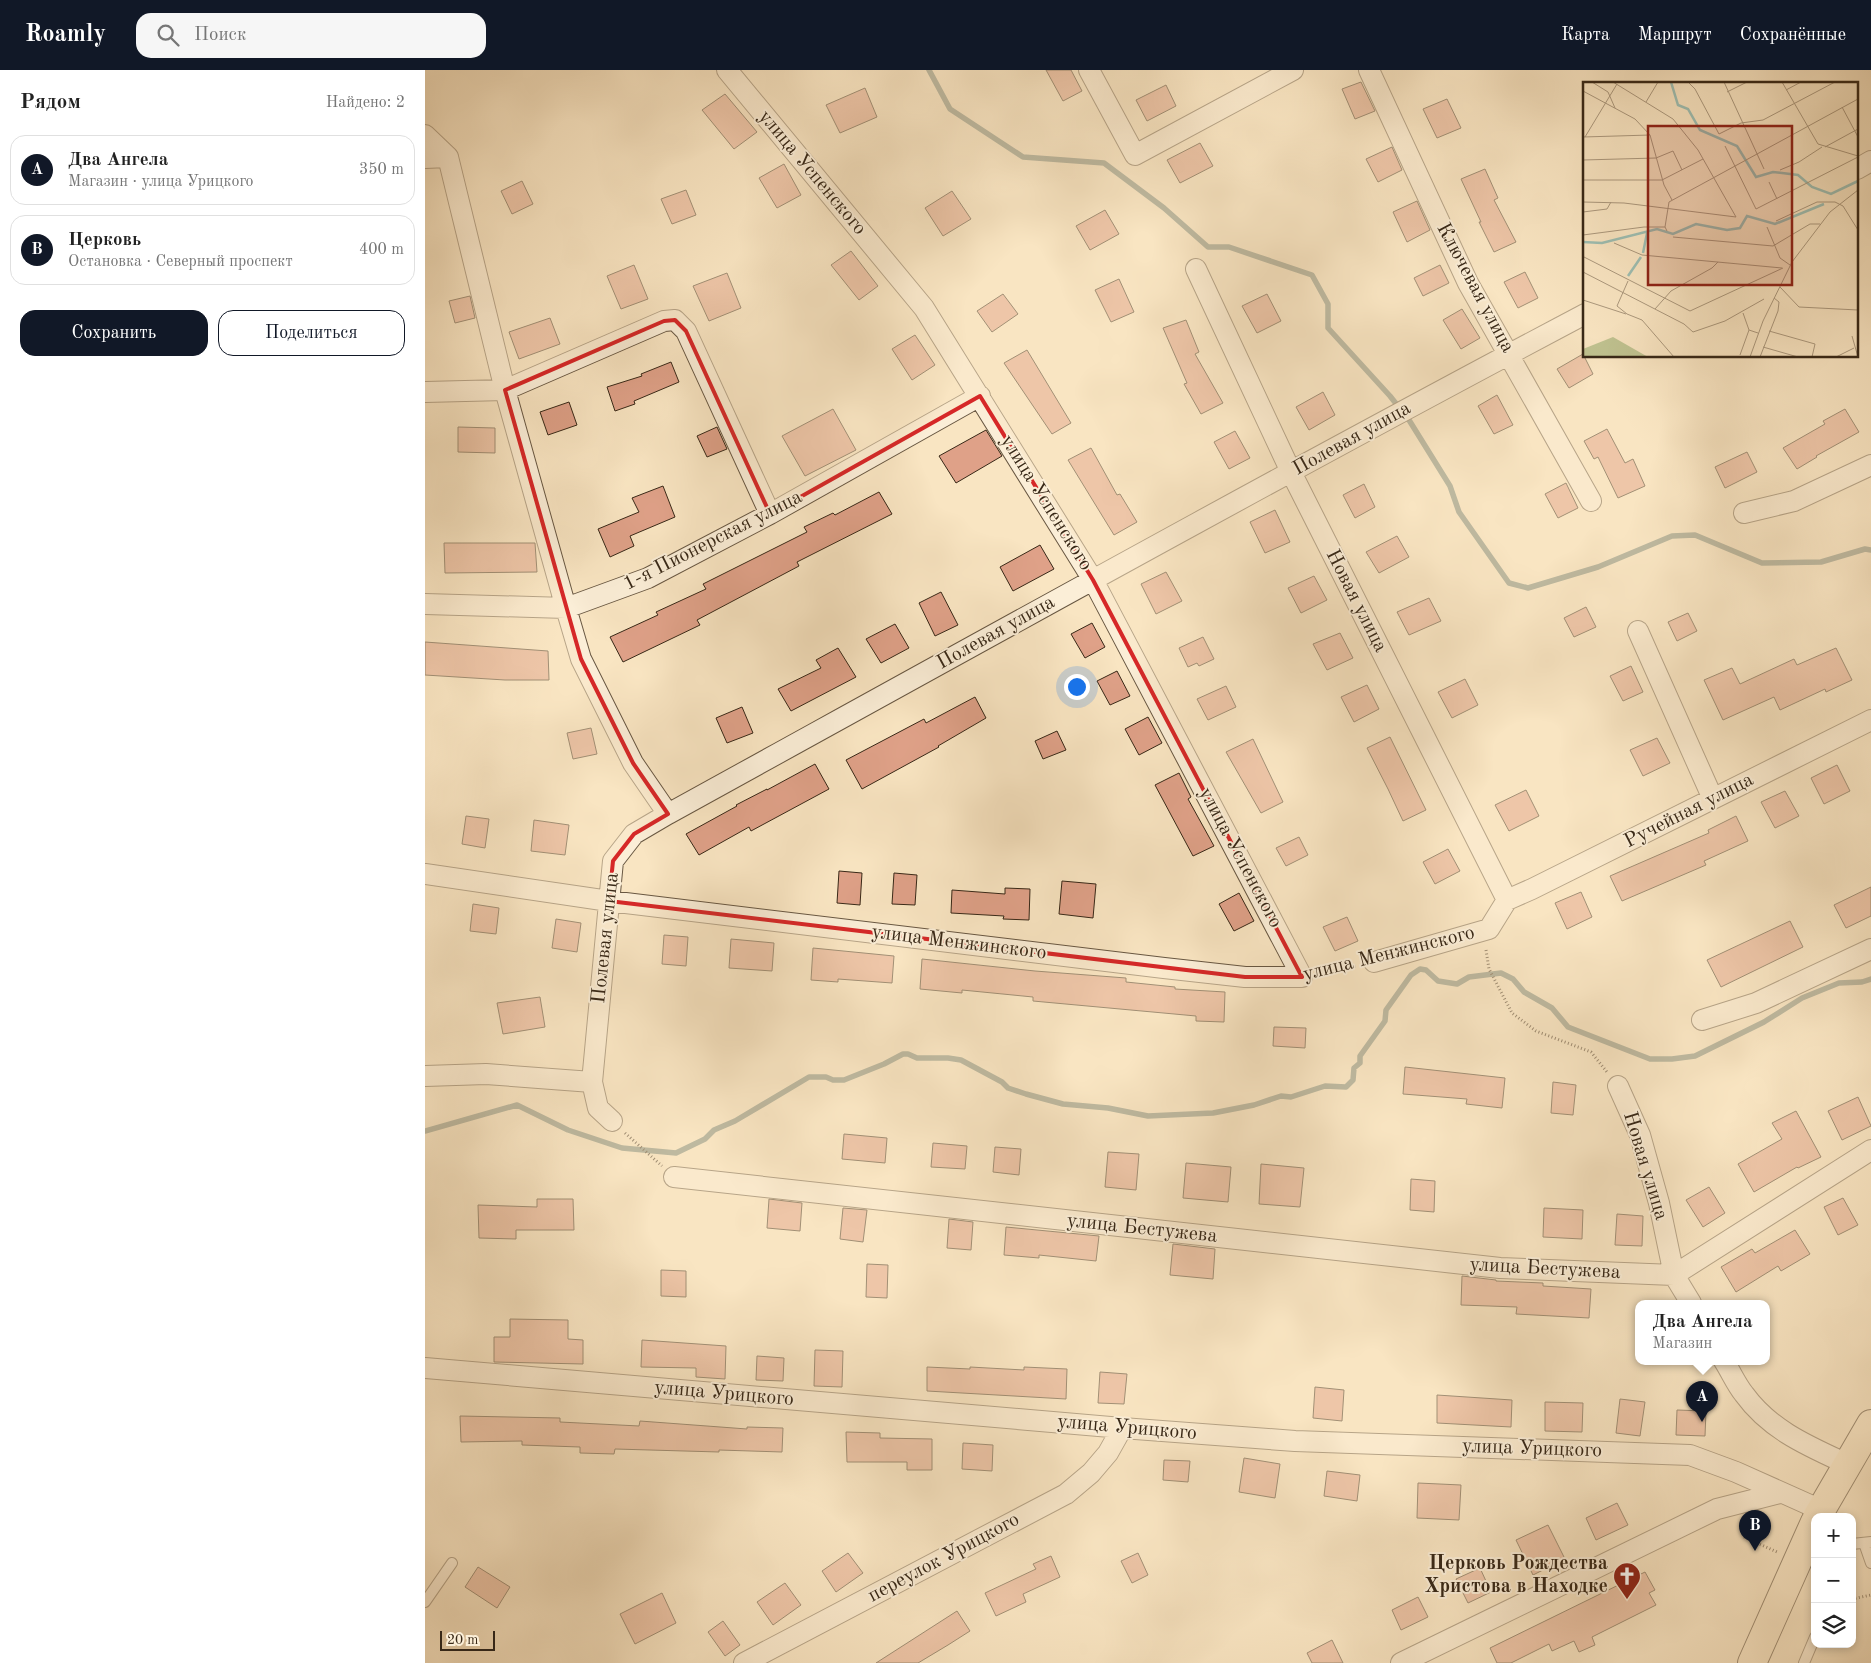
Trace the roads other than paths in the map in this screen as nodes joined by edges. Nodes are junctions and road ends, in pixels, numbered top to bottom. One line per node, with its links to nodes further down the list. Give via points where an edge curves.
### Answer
1 (727, 70): 15 (street, улица Успенского, via 924,308)
2 (1089, 70): 3 (street, via 1135,155)
3 (1293, 70)
4 (1369, 70): 12 (street, Ключевая улица, via 1468,283)
5 (425, 135): 7 (street)
6 (425, 158): 7 (street)
7 (448, 158): 13 (street)
8 (1871, 161): 9 (street)
9 (1859, 167)
10 (1196, 269): 17 (street, Новая улица)
11 (1583, 315): 12 (street, Полевая улица)
12 (1509, 354): 17 (street, Полевая улица); 18 (street, Ключевая улица)
13 (505, 390): 14 (street); 20 (street, via 665,321 675,320 686,331); 23 (street)
14 (425, 392)
15 (980, 396): 20 (street, 1-я Пионерская улица); 21 (street, улица Успенского)
16 (1871, 465): 19 (street, via 1793,501)
17 (1291, 472): 21 (street, Полевая улица); 29 (street, Новая улица)
18 (1591, 501)
19 (1744, 513)
20 (770, 514): 23 (street, 1-я Пионерская улица, via 649,578)
21 (1093, 580): 27 (street, Полевая улица); 33 (street, улица Успенского)
22 (425, 604): 23 (street, 1-я Пионерская улица)
23 (566, 608): 27 (street, via 581,658 633,763)
24 (1638, 631): 26 (street)
25 (1871, 720): 26 (street, Ручейная улица)
26 (1713, 799): 29 (street, Ручейная улица)
27 (668, 814): 30 (street, Полевая улица, via 634,834 613,861)
28 (425, 874): 30 (street, улица Менжинского)
29 (1507, 900): 32 (street, улица Менжинского, via 1489,929)
30 (609, 901): 33 (street, улица Менжинского, via 1245,977); 36 (street, Полевая улица)
31 (1871, 949): 34 (street, via 1756,1003)
32 (1373, 962)
33 (1302, 977)
34 (1702, 1020)
35 (425, 1076): 36 (street, via 486,1074)
36 (591, 1082): 38 (street, via 599,1108)
37 (1618, 1086): 41 (street, Новая улица, via 1640,1135)
38 (612, 1121)
39 (1871, 1150): 41 (street)
40 (674, 1177): 41 (street, улица Бестужева, via 1501,1268)
41 (1674, 1275): 42 (street, Новая улица)
42 (1689, 1300)
43 (1726, 1365): 47 (street, via 1744,1394 1766,1418 1791,1437)
44 (425, 1368): 45 (street, улица Урицкого)
45 (1122, 1428): 48 (street, улица Урицкого, via 1295,1441 1690,1455); 57 (street, переулок Урицкого, via 1091,1474 1067,1494)
46 (1870, 1429): 47 (main road)
47 (1847, 1464): 50 (main road)
48 (1781, 1493): 49 (street, улица Урицкого); 58 (street, via 1717,1509)
49 (1815, 1513)
50 (1822, 1513)
51 (1811, 1535): 59 (main road)
52 (1867, 1542): 54 (lane)
53 (452, 1563): 55 (lane)
54 (1871, 1563)
55 (425, 1602)
56 (1811, 1646): 60 (lane)
57 (744, 1663)
58 (1401, 1663)
59 (1752, 1663)
60 (1804, 1663)

